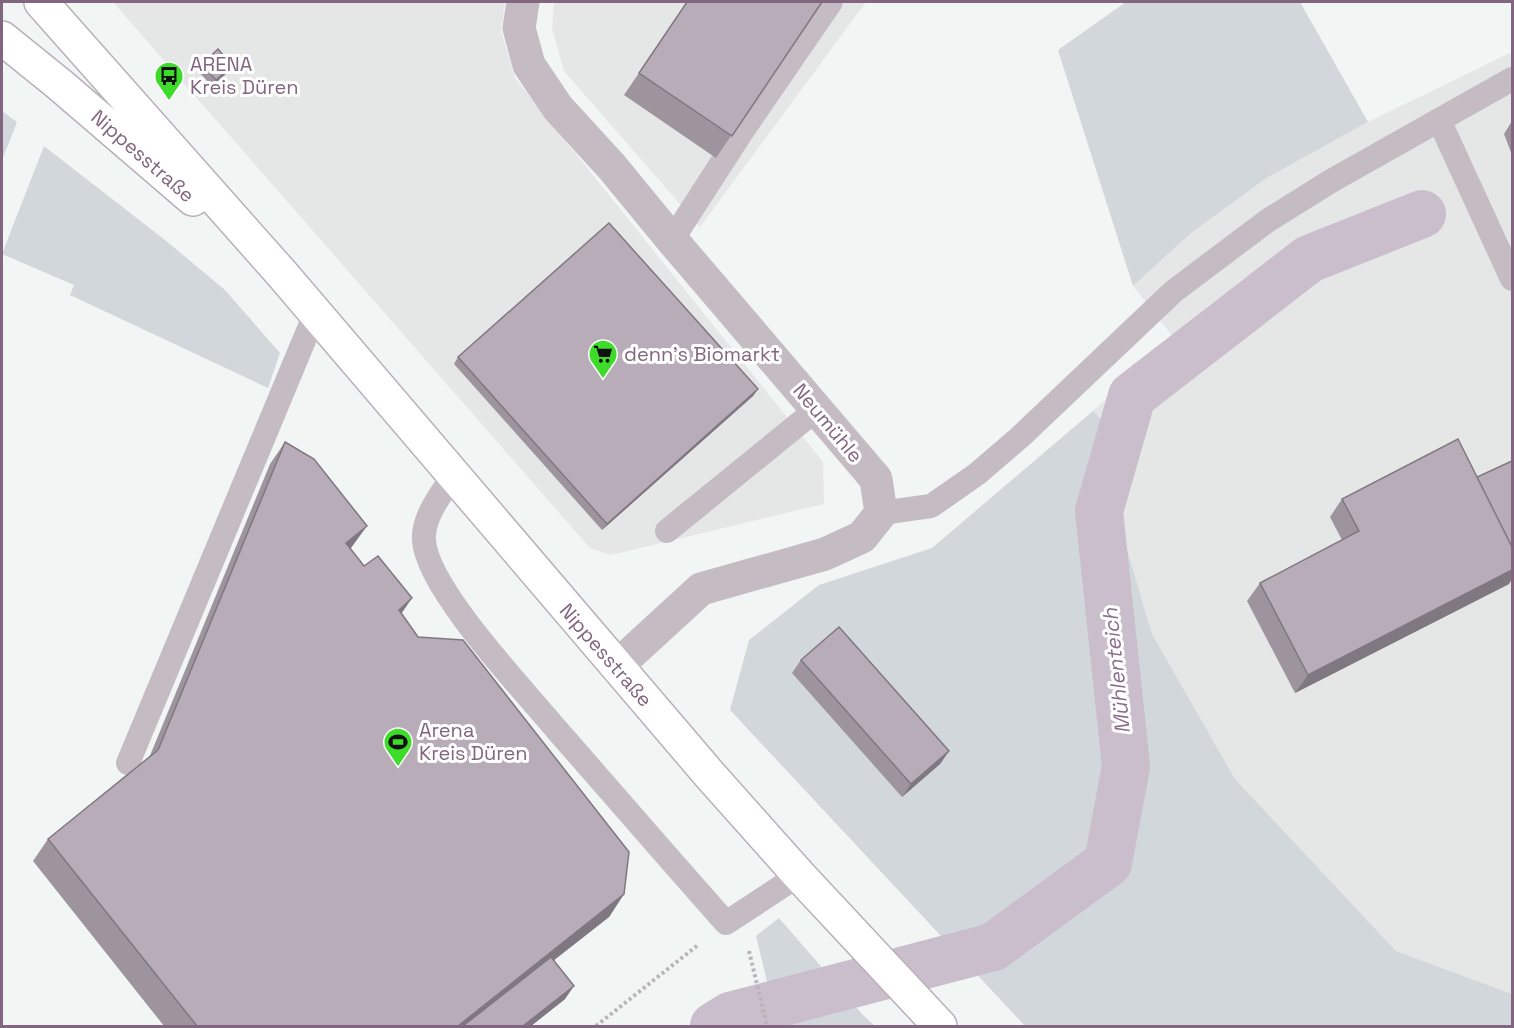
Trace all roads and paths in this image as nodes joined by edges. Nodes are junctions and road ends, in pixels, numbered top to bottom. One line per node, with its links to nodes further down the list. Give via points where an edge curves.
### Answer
1 (41, 2): 8 (street, Nippesstraße)
2 (523, 2): 7 (street, Neumühle, via 519,28 529,65 558,108)
3 (831, 2): 7 (lane)
4 (2, 38): 8 (street, Nippesstraße)
5 (1512, 79): 6 (lane)
6 (1439, 120): 9 (lane); 13 (lane, via 1267,221 1174,291 977,474 931,506)
7 (672, 240): 11 (street, Neumühle)
8 (283, 275): 10 (street, Nippesstraße)
9 (1512, 279)
10 (315, 314): 12 (street, Nippesstraße); 16 (lane)
11 (817, 409): 13 (street, Neumühle, via 876,479); 14 (lane)
12 (453, 476): 15 (street, Nippesstraße); 18 (lane, via 430,510 423,540 430,566 476,633)
13 (881, 513): 15 (street, via 862,537 825,554 701,589)
14 (667, 531)
15 (616, 667): 17 (street, Nippesstraße)
16 (129, 763)
17 (799, 875): 18 (lane); 22 (street, Nippesstraße)
18 (726, 922): 20 (path)
19 (749, 948): 21 (path)
20 (596, 1026)
21 (767, 1026)
22 (940, 1026)

